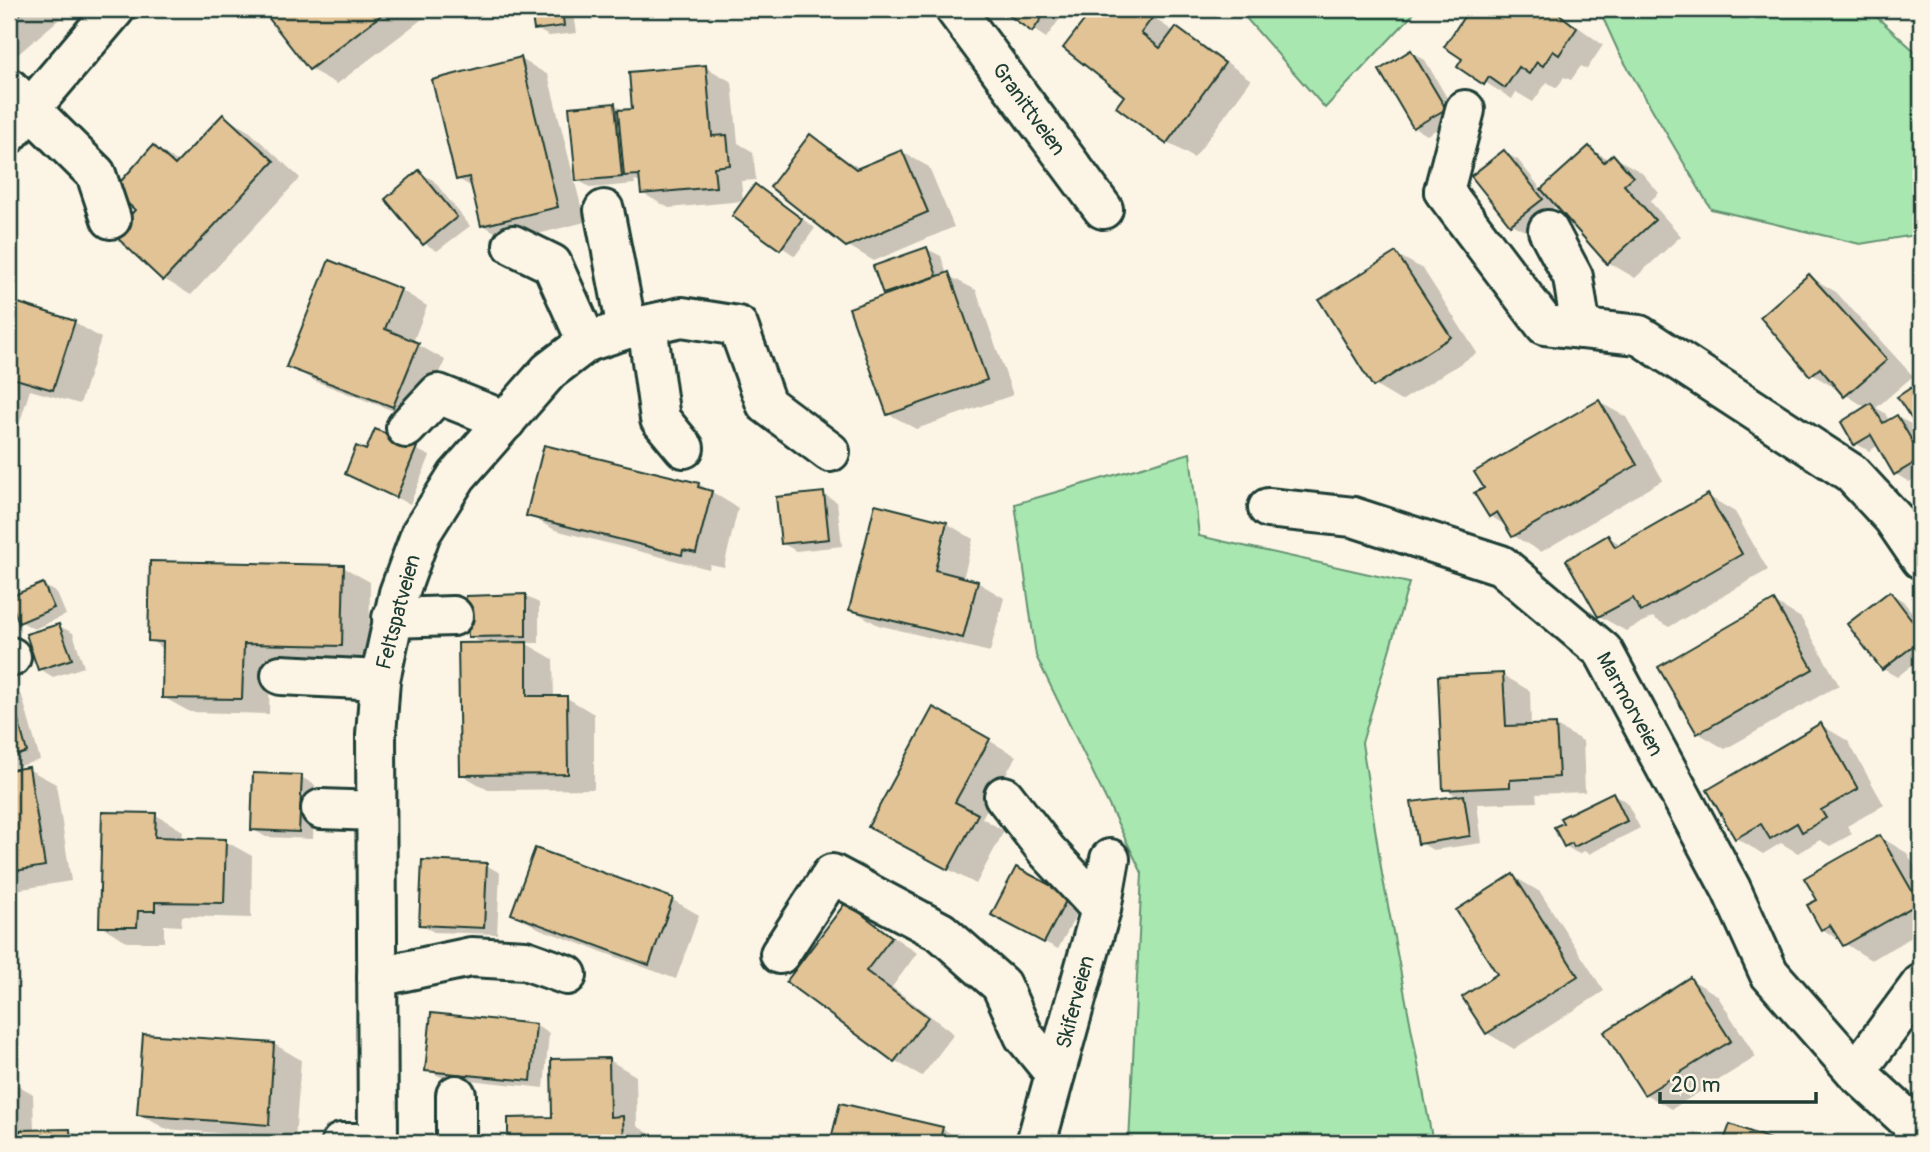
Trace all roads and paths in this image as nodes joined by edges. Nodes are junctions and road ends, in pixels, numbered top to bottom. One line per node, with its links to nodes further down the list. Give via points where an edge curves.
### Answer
1 (115, 9): 4 (street)
2 (955, 9): 5 (street, Granittveien)
3 (1465, 110): 11 (street, via 1429,193 1545,325)
4 (16, 111): 7 (street, via 96,174)
5 (1103, 209)
6 (604, 210): 10 (street)
7 (111, 219)
8 (1548, 230): 11 (street, via 1573,277)
9 (513, 245): 12 (street, via 552,264)
10 (637, 327): 12 (street, Feltspatveien); 15 (street, via 660,419); 16 (street, Feltspatveien, via 682,317 738,326 766,404)
11 (1581, 329): 18 (street, via 1639,335 1851,473 1894,519)
12 (587, 342): 13 (street, Feltspatveien, via 549,372)
13 (506, 421): 14 (street, via 438,394); 20 (street, Feltspatveien, via 457,476 421,533)
14 (406, 428)
15 (684, 449)
16 (830, 452)
17 (1268, 508): 32 (street, Marmorveien, via 1353,517 1501,565 1604,650 1731,890 1769,973)
18 (1921, 559)
19 (453, 616): 20 (street)
20 (392, 618): 22 (street, Feltspatveien)
21 (281, 675): 22 (street)
22 (380, 680): 25 (street, Feltspatveien)
23 (1004, 796): 27 (street)
24 (321, 809): 25 (street)
25 (376, 811): 30 (street, Feltspatveien)
26 (1110, 859): 27 (street, Skiferveien)
27 (1101, 909): 33 (street, Skiferveien)
28 (780, 954): 33 (street, via 832,874 941,932 1001,985 1024,1036)
29 (567, 975): 30 (street, via 524,960 471,957)
30 (377, 976): 37 (street, Feltspatveien)
31 (1921, 984): 32 (street)
32 (1856, 1072): 35 (street, Marmorveien)
33 (1055, 1074): 39 (street, Skiferveien)
34 (456, 1095): 38 (street)
35 (1921, 1132)
36 (341, 1143): 37 (street)
37 (378, 1143)
38 (456, 1143)
39 (1036, 1143)

